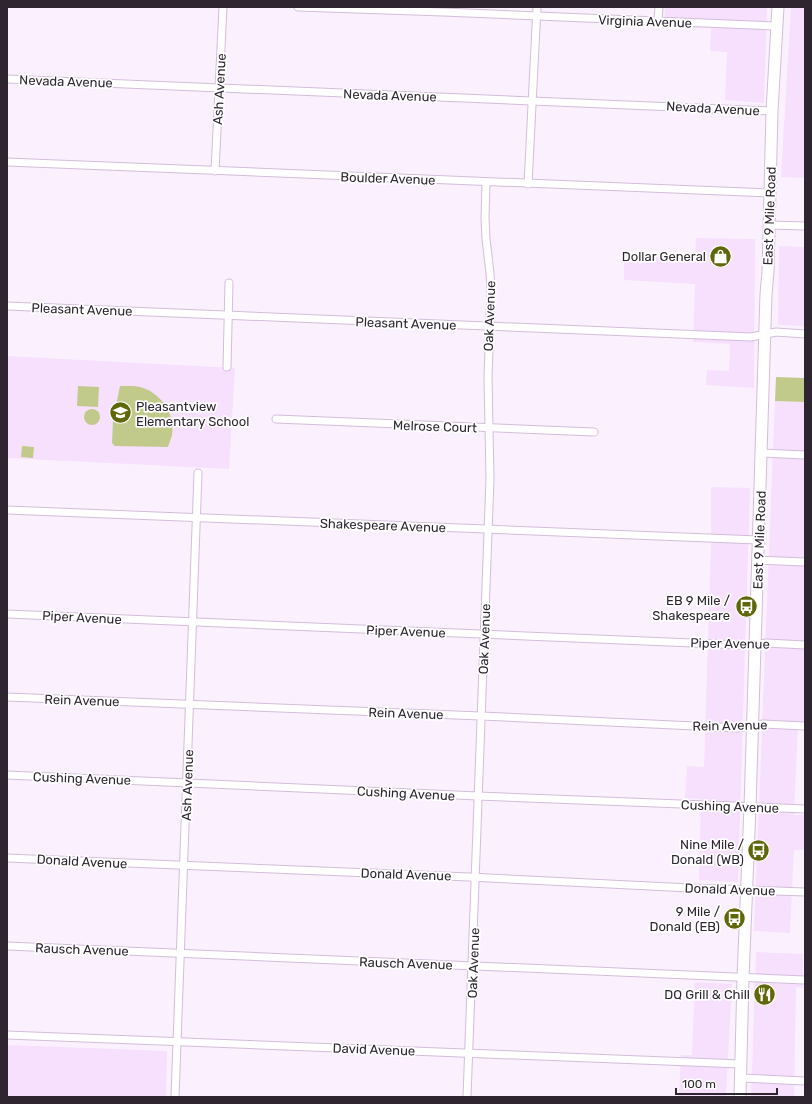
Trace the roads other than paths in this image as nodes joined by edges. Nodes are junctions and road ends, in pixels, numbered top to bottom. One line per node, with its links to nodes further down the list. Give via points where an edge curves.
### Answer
1 (223, 7): 12 (street, Ash Avenue)
2 (298, 7): 6 (street, Virginia Avenue)
3 (537, 7): 8 (street)
4 (659, 7): 9 (street)
5 (778, 7): 10 (main road, East 9 Mile Road)
6 (335, 8): 7 (street, Virginia Avenue)
7 (443, 9): 8 (street, Virginia Avenue)
8 (536, 16): 9 (street, Virginia Avenue); 13 (street)
9 (658, 21): 10 (street, Virginia Avenue)
10 (776, 26): 14 (main road, East 9 Mile Road)
11 (7, 79): 12 (street, Nevada Avenue)
12 (220, 88): 13 (street, Nevada Avenue); 16 (street, Ash Avenue)
13 (532, 100): 14 (street, Nevada Avenue); 18 (street)
14 (772, 111): 19 (main road, East 9 Mile Road)
15 (7, 162): 16 (street, Boulder Avenue)
16 (215, 171): 17 (street, Boulder Avenue)
17 (486, 182): 18 (street, Boulder Avenue); 25 (street, Oak Avenue, via 486,239 491,279)
18 (528, 184): 19 (street, Boulder Avenue)
19 (770, 193): 20 (main road, East 9 Mile Road)
20 (769, 225): 21 (street); 26 (main road, East 9 Mile Road)
21 (805, 226)
22 (229, 284): 24 (street)
23 (7, 306): 24 (street, Pleasant Avenue)
24 (228, 315): 25 (street, Pleasant Avenue); 28 (street)
25 (489, 327): 26 (street, Pleasant Avenue, via 751,337); 30 (street, Oak Avenue)
26 (765, 334): 27 (street, Pleasant Avenue); 32 (main road, East 9 Mile Road)
27 (805, 334)
28 (227, 367)
29 (276, 419): 30 (street, Melrose Court)
30 (489, 428): 31 (street, Melrose Court); 37 (street, Oak Avenue)
31 (594, 432)
32 (761, 453): 33 (street); 38 (main road, East 9 Mile Road)
33 (805, 455)
34 (198, 473): 36 (street, Ash Avenue)
35 (7, 510): 36 (street, Shakespeare Avenue)
36 (198, 518): 37 (street, Shakespeare Avenue); 42 (street, Ash Avenue)
37 (488, 529): 38 (street, Shakespeare Avenue); 43 (street, Oak Avenue)
38 (758, 540): 39 (main road, East 9 Mile Road)
39 (758, 560): 40 (street); 45 (main road, East 9 Mile Road)
40 (805, 562)
41 (7, 614): 42 (street, Piper Avenue)
42 (193, 622): 43 (street, Piper Avenue); 47 (street, Ash Avenue)
43 (484, 634): 45 (street, Piper Avenue); 48 (street, Oak Avenue)
44 (805, 645): 45 (street, Piper Avenue, via 766,643)
45 (755, 646): 49 (main road, East 9 Mile Road)
46 (7, 697): 47 (street, Rein Avenue)
47 (190, 704): 48 (street, Rein Avenue); 52 (street, Ash Avenue)
48 (481, 716): 49 (street, Rein Avenue, via 737,728); 53 (street, Oak Avenue)
49 (752, 726): 50 (street, Rein Avenue); 54 (main road, East 9 Mile Road)
50 (805, 726)
51 (7, 775): 52 (street, Cushing Avenue)
52 (187, 783): 53 (street, Cushing Avenue); 57 (street, Ash Avenue)
53 (478, 796): 54 (street, Cushing Avenue); 58 (street, Oak Avenue)
54 (750, 807): 55 (street, Cushing Avenue); 59 (main road, East 9 Mile Road)
55 (805, 809)
56 (7, 858): 57 (street, Donald Avenue)
57 (184, 865): 58 (street, Donald Avenue); 62 (street, Ash Avenue)
58 (475, 877): 59 (street, Donald Avenue); 63 (street, Oak Avenue)
59 (746, 890): 60 (street, Donald Avenue); 64 (main road, East 9 Mile Road)
60 (805, 892)
61 (7, 946): 62 (street, Rausch Avenue)
62 (181, 953): 63 (street, Rausch Avenue); 67 (street, Ash Avenue)
63 (473, 966): 64 (street, Rausch Avenue); 68 (street, Oak Avenue)
64 (743, 978): 65 (street, Rausch Avenue); 69 (main road, East 9 Mile Road)
65 (805, 980)
66 (7, 1035): 67 (street, David Avenue)
67 (177, 1042): 68 (street, David Avenue); 72 (street, Ash Avenue)
68 (470, 1053): 69 (street, David Avenue); 73 (street, Oak Avenue)
69 (741, 1064): 70 (main road, East 9 Mile Road)
70 (740, 1078): 71 (street); 74 (main road, East 9 Mile Road)
71 (805, 1081)
72 (175, 1097)
73 (467, 1097)
74 (740, 1097)

